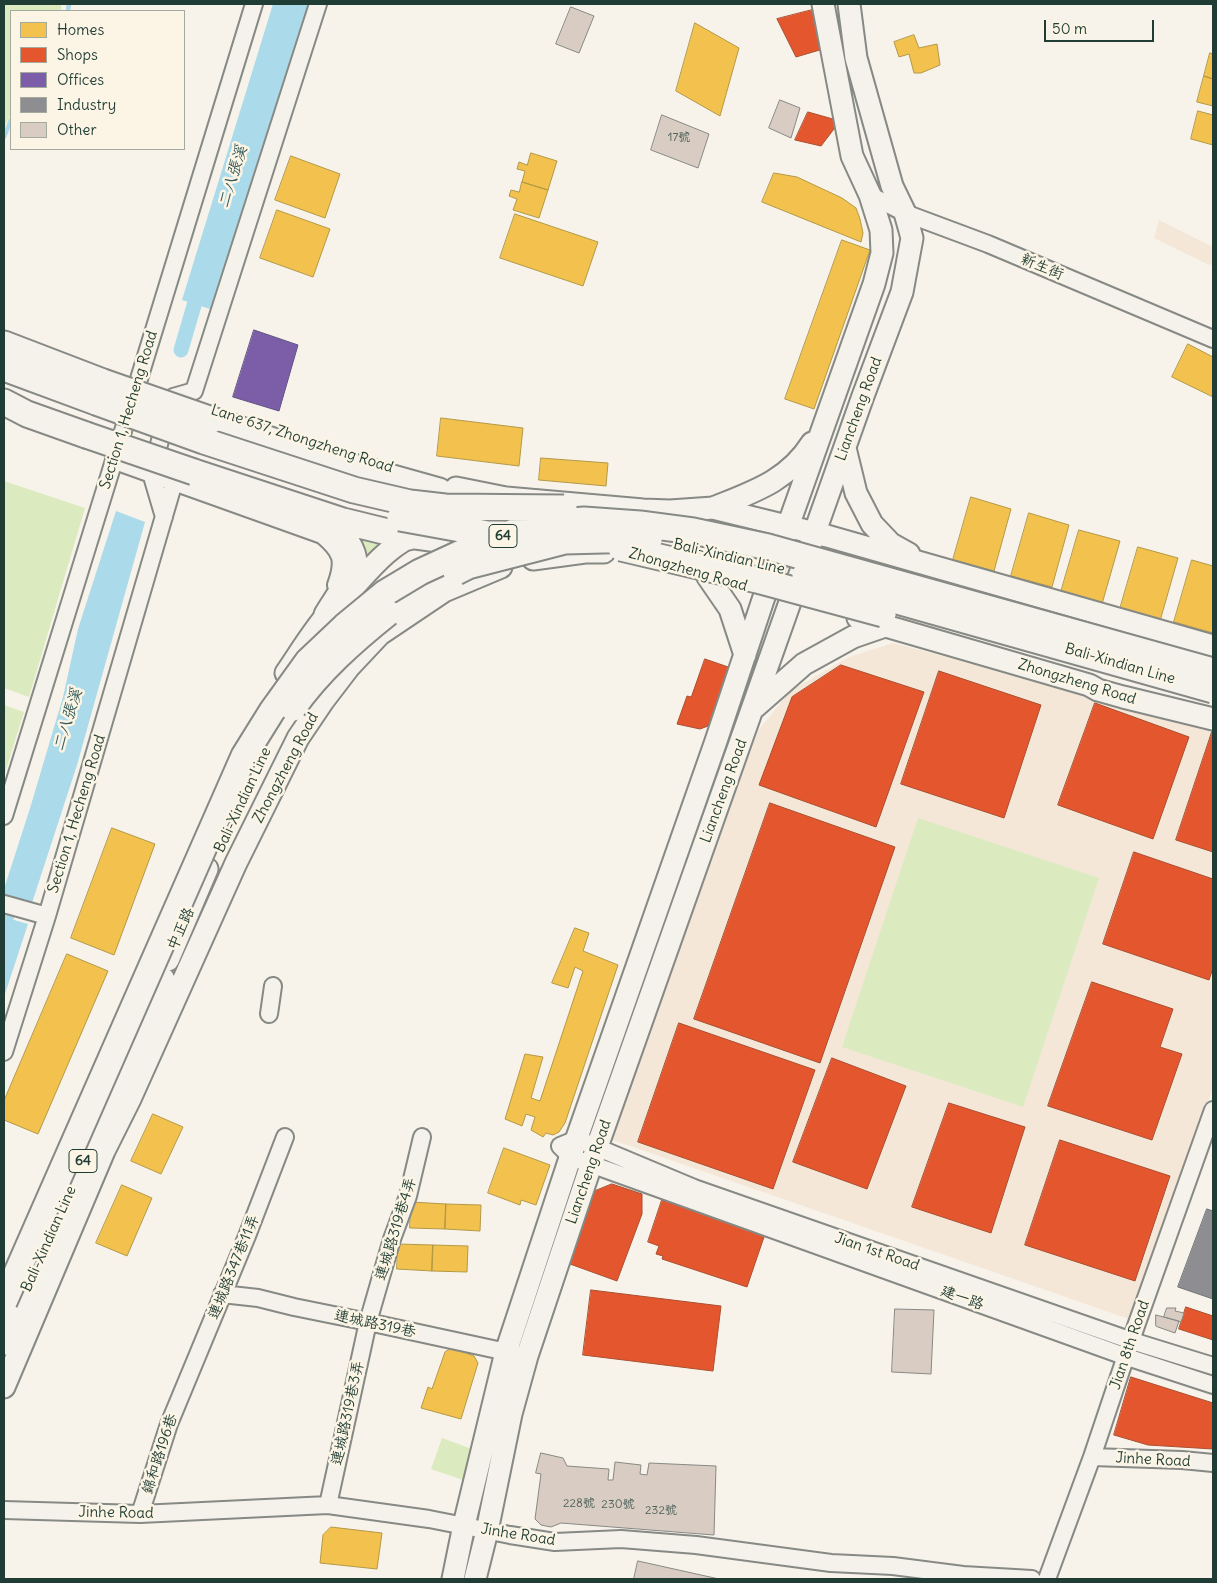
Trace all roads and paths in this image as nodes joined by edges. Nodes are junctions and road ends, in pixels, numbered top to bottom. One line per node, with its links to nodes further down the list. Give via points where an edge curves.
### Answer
1 (254, 4): 11 (street, Section 1, Hecheng Road)
2 (318, 4): 13 (street, via 194,391)
3 (823, 4): 5 (main road, Liancheng Road, via 852,156)
4 (848, 4): 6 (main road, Liancheng Road, via 856,58 892,186)
5 (870, 195): 6 (street, 新生街); 15 (main road, Liancheng Road, via 881,230 882,253 857,336)
6 (905, 213): 8 (street, 新生街, via 988,244); 16 (main road, Liancheng Road, via 912,238 902,292)
7 (4, 334): 11 (street, Lane 637, Zhongzheng Road)
8 (1213, 339)
9 (4, 344): 19 (highway, bridge, via 322,458)
10 (4, 368): 24 (highway, bridge, via 204,441 354,490 444,507)
11 (136, 384): 13 (street, Lane 637, Zhongzheng Road); 17 (street, Section 1, Hecheng Road)
12 (4, 385): 28 (highway, bridge, via 274,483 345,505 488,534)
13 (173, 397): 18 (street); 21 (street, Lane 637, Zhongzheng Road)
14 (4, 402): 23 (highway, bridge, via 27,414)
15 (825, 421): 25 (main road, via 803,457 784,474 763,487); 30 (main road, Liancheng Road)
16 (845, 448): 29 (main road, Liancheng Road); 38 (main road, via 856,494 872,524 891,544)
17 (114, 461): 18 (street); 56 (street, Section 1, Hecheng Road)
18 (151, 473): 20 (street); 27 (street)
19 (399, 480): 21 (highway); 26 (highway, via 446,495)
20 (174, 482): 27 (street, Section 1, Hecheng Road); 43 (street, via 322,535 340,557 341,570)
21 (456, 488): 22 (main road)
22 (506, 498): 25 (main road, via 643,510); 26 (main road)
23 (301, 508): 31 (highway); 43 (highway, via 332,526 349,547 354,560 353,569)
24 (568, 508): 34 (highway, bridge, via 632,526 729,543); 48 (highway, via 681,520)
25 (714, 508): 30 (main road)
26 (459, 516): 31 (main road); 32 (main road)
27 (164, 517): 58 (street, Section 1, Hecheng Road)
28 (557, 533): 34 (highway, via 631,531 666,534); 53 (highway, bridge, via 757,580)
29 (815, 533): 30 (main road); 33 (main road); 35 (main road, Liancheng Road)
30 (785, 536): 35 (street); 41 (main road, Liancheng Road)
31 (408, 537): 32 (main road); 43 (main road, via 387,551)
32 (463, 543): 37 (main road); 40 (main road, 中正路, via 455,566)
33 (871, 549): 35 (main road, via 837,560); 38 (main road)
34 (747, 551): 51 (highway)
35 (808, 553): 42 (main road, Liancheng Road)
36 (648, 556): 37 (main road, Zhongzheng Road, via 595,552); 39 (main road, Zhongzheng Road); 41 (main road, via 728,565)
37 (543, 557): 45 (main road, Zhongzheng Road, via 502,566 444,590)
38 (931, 566): 46 (main road)
39 (708, 577): 41 (main road, Zhongzheng Road); 47 (main road, via 730,609)
40 (423, 582): 45 (main road); 49 (main road, 中正路, via 363,622)
41 (768, 584): 42 (main road, Zhongzheng Road); 47 (main road, Liancheng Road)
42 (795, 591): 44 (main road, Zhongzheng Road); 54 (main road, Liancheng Road)
43 (334, 608): 49 (main road); 62 (main road, via 277,684 240,745)
44 (885, 626): 54 (main road, via 853,637 804,664); 55 (main road, Zhongzheng Road, via 1123,697)
45 (380, 634): 80 (main road, Zhongzheng Road, via 322,701 298,738 240,854 104,1151)
46 (1213, 646)
47 (745, 655): 67 (main road, Liancheng Road)
48 (1213, 659)
49 (322, 660): 66 (main road, 中正路, via 277,720 244,780 190,910)
50 (1213, 671): 62 (highway, Bali-Xindian Line / 64, bridge, via 768,546 692,531 584,520 537,524 485,542 420,572 384,593 308,661 272,711 244,756)
51 (1213, 684)
52 (1213, 690): 74 (highway, Bali-Xindian Line / 64, bridge, via 761,562 700,547 640,539 564,541 509,555 468,566 402,601 339,654 305,691 255,769)
53 (1213, 704)
54 (754, 708): 68 (main road, Liancheng Road)
55 (1213, 719)
56 (4, 816)
57 (4, 904): 58 (street)
58 (47, 916): 61 (street, Section 1, Hecheng Road)
59 (273, 986): 60 (street)
60 (268, 1014)
61 (4, 1052)
62 (88, 1100): 66 (main road); 69 (highway, bridge); 71 (highway, Bali-Xindian Line / 64, bridge)
63 (1213, 1110): 75 (street, Jian 8th Road)
64 (284, 1137): 70 (street, 連城路347巷11弄)
65 (422, 1137): 72 (street, 連城路319巷4弄, via 408,1196)
66 (84, 1146): 73 (main road, 中正路)
67 (574, 1148): 68 (street, Jian 1st Road); 76 (main road, Liancheng Road)
68 (594, 1156): 75 (street, Jian 1st Road, via 694,1188); 77 (main road, Liancheng Road)
69 (4, 1277)
70 (222, 1294): 72 (street, 連城路319巷, via 258,1298); 81 (street, 連城路347巷11弄)
71 (4, 1302)
72 (368, 1322): 76 (street, 連城路319巷); 84 (street, 連城路319巷3弄)
73 (4, 1325)
74 (4, 1342)
75 (1129, 1349): 78 (street, Jian 1st Road); 79 (street); 82 (street, Jian 8th Road)
76 (506, 1352): 77 (street, 連城路319巷); 87 (main road, Liancheng Road)
77 (526, 1356): 88 (main road, Liancheng Road)
78 (1213, 1366)
79 (1213, 1384)
80 (4, 1388)
81 (180, 1395): 86 (street, 錦和路196巷)
82 (1092, 1457): 83 (street, Jinhe Road); 92 (street, Jian 8th Road)
83 (1213, 1464)
84 (328, 1505): 86 (street, Jinhe Road); 87 (street, Jinhe Road)
85 (4, 1510): 86 (street, Jinhe Road)
86 (140, 1514)
87 (464, 1525): 88 (street, Jinhe Road); 89 (main road, Liancheng Road)
88 (487, 1531): 90 (main road, Liancheng Road); 91 (street, Jinhe Road, via 556,1542 622,1539 831,1563)
89 (453, 1579)
90 (475, 1579)
91 (1032, 1579)
92 (1047, 1579)

